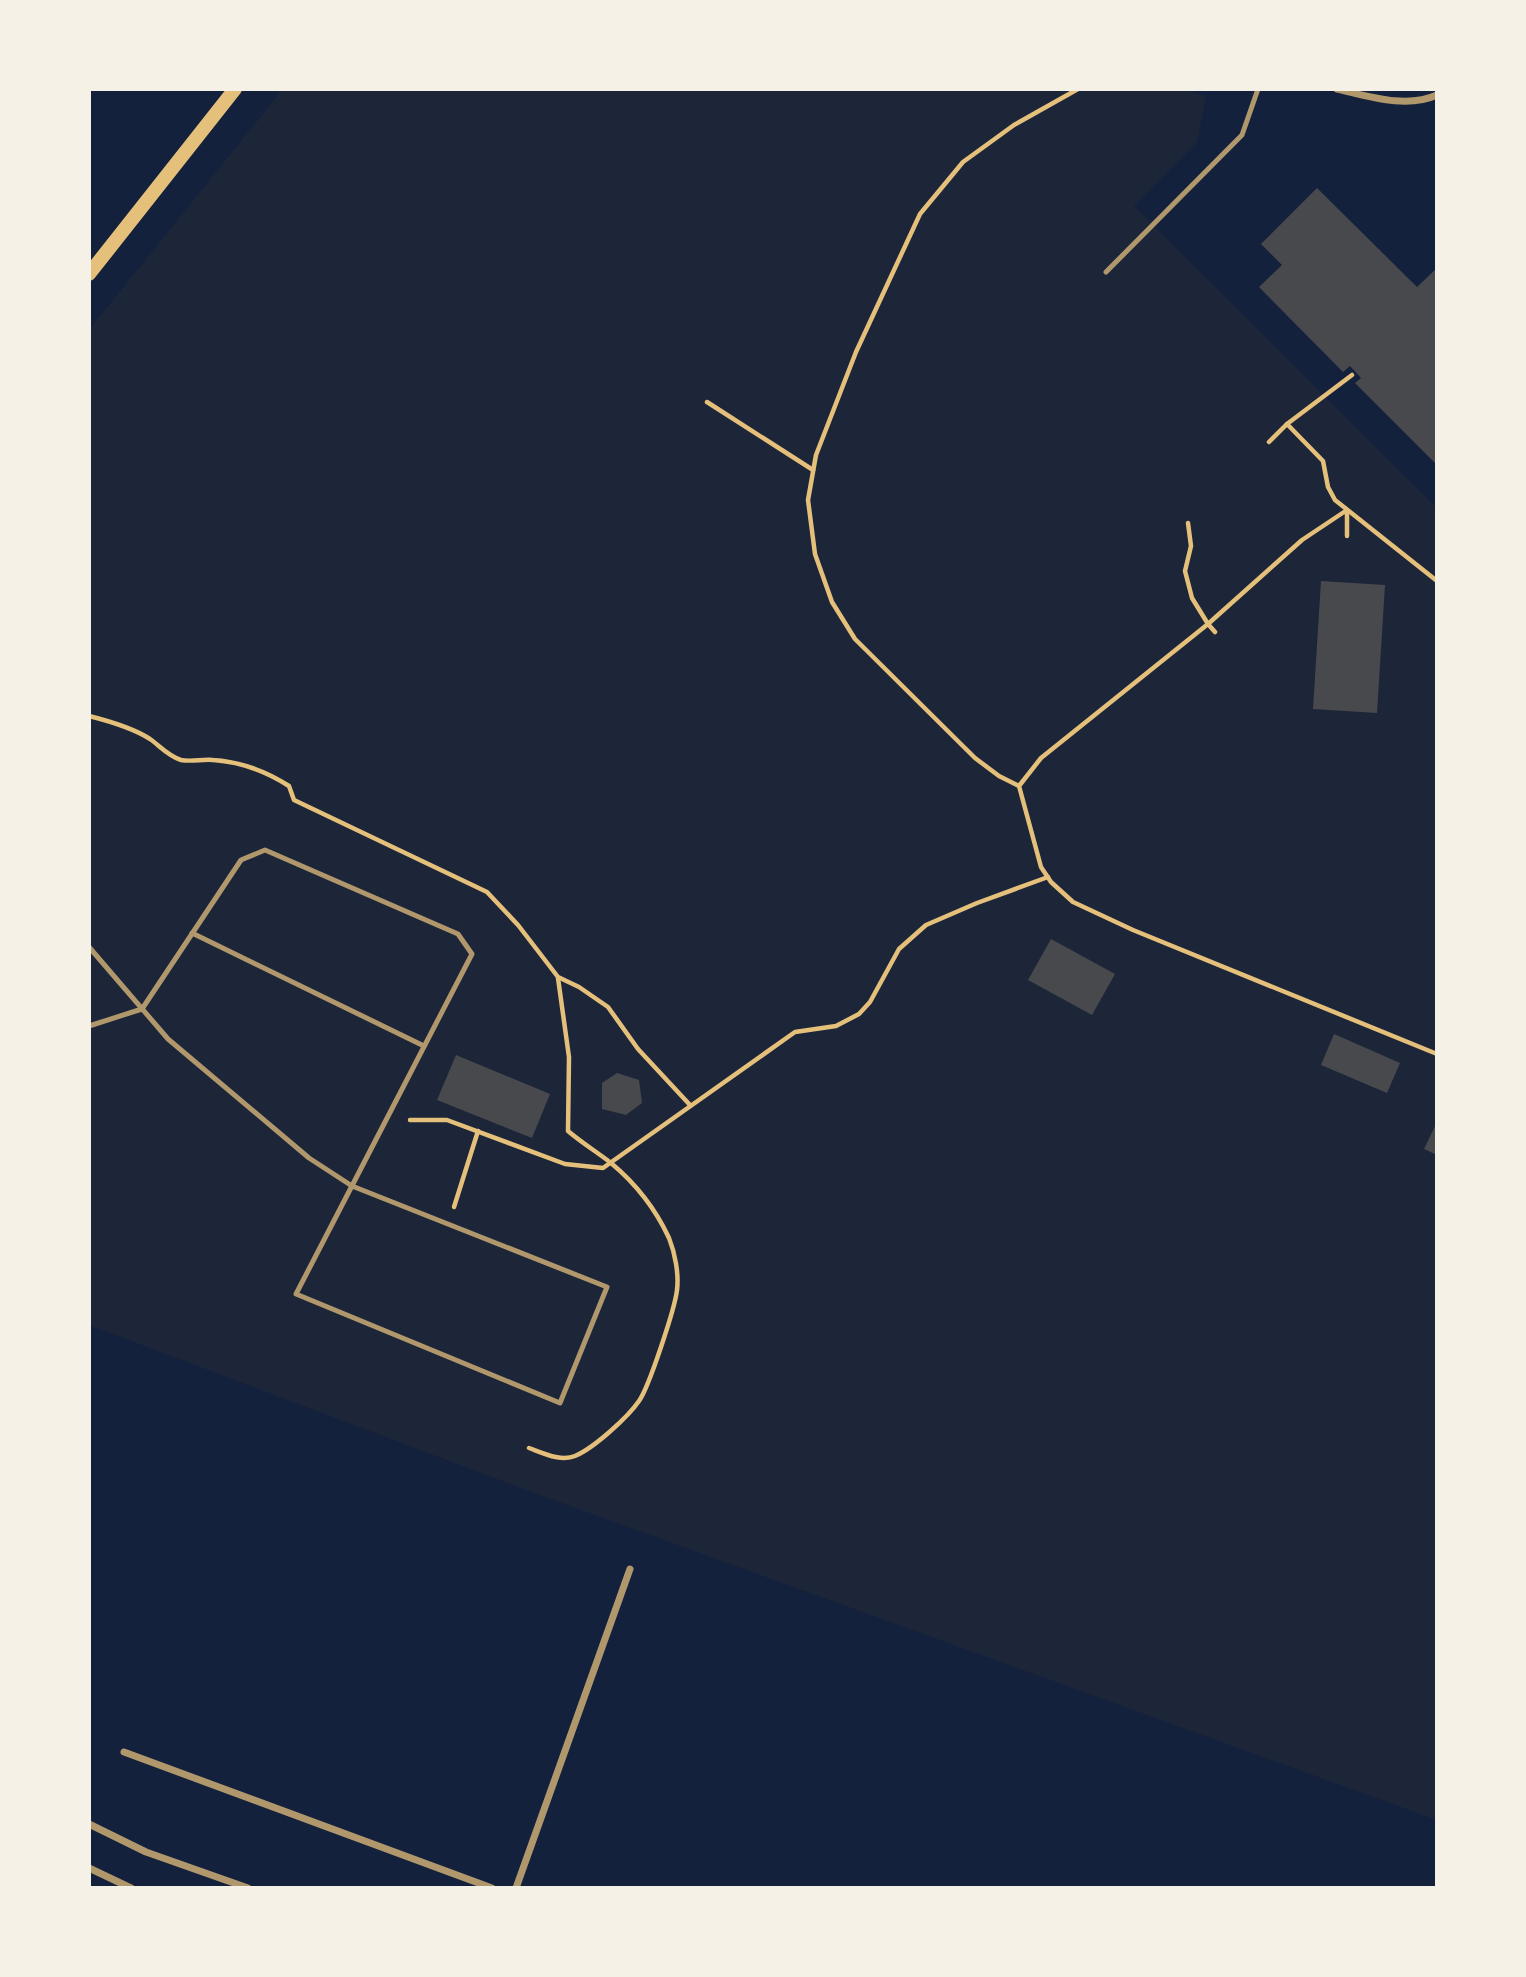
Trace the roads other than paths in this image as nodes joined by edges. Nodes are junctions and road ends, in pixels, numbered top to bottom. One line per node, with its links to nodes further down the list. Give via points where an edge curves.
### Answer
1 (235, 89): 6 (main road)
2 (1258, 89): 5 (lane, via 1242,135)
3 (1337, 89): 4 (street, via 1393,101)
4 (1437, 95)
5 (1106, 272)
6 (89, 274)
7 (192, 933): 9 (lane); 11 (lane); 11 (lane, via 240,860 265,850 458,934 472,954)
8 (89, 947): 9 (lane)
9 (142, 1009): 10 (lane); 12 (lane, via 168,1039 309,1158)
10 (89, 1026)
11 (424, 1046): 12 (lane)
12 (352, 1186): 12 (lane, via 607,1287 560,1403 296,1294)
13 (630, 1569): 20 (street)
14 (124, 1752): 19 (street)
15 (89, 1824): 18 (street, via 146,1852)
16 (89, 1868): 17 (street)
17 (131, 1888)
18 (248, 1888)
19 (492, 1888)
20 (516, 1888)

